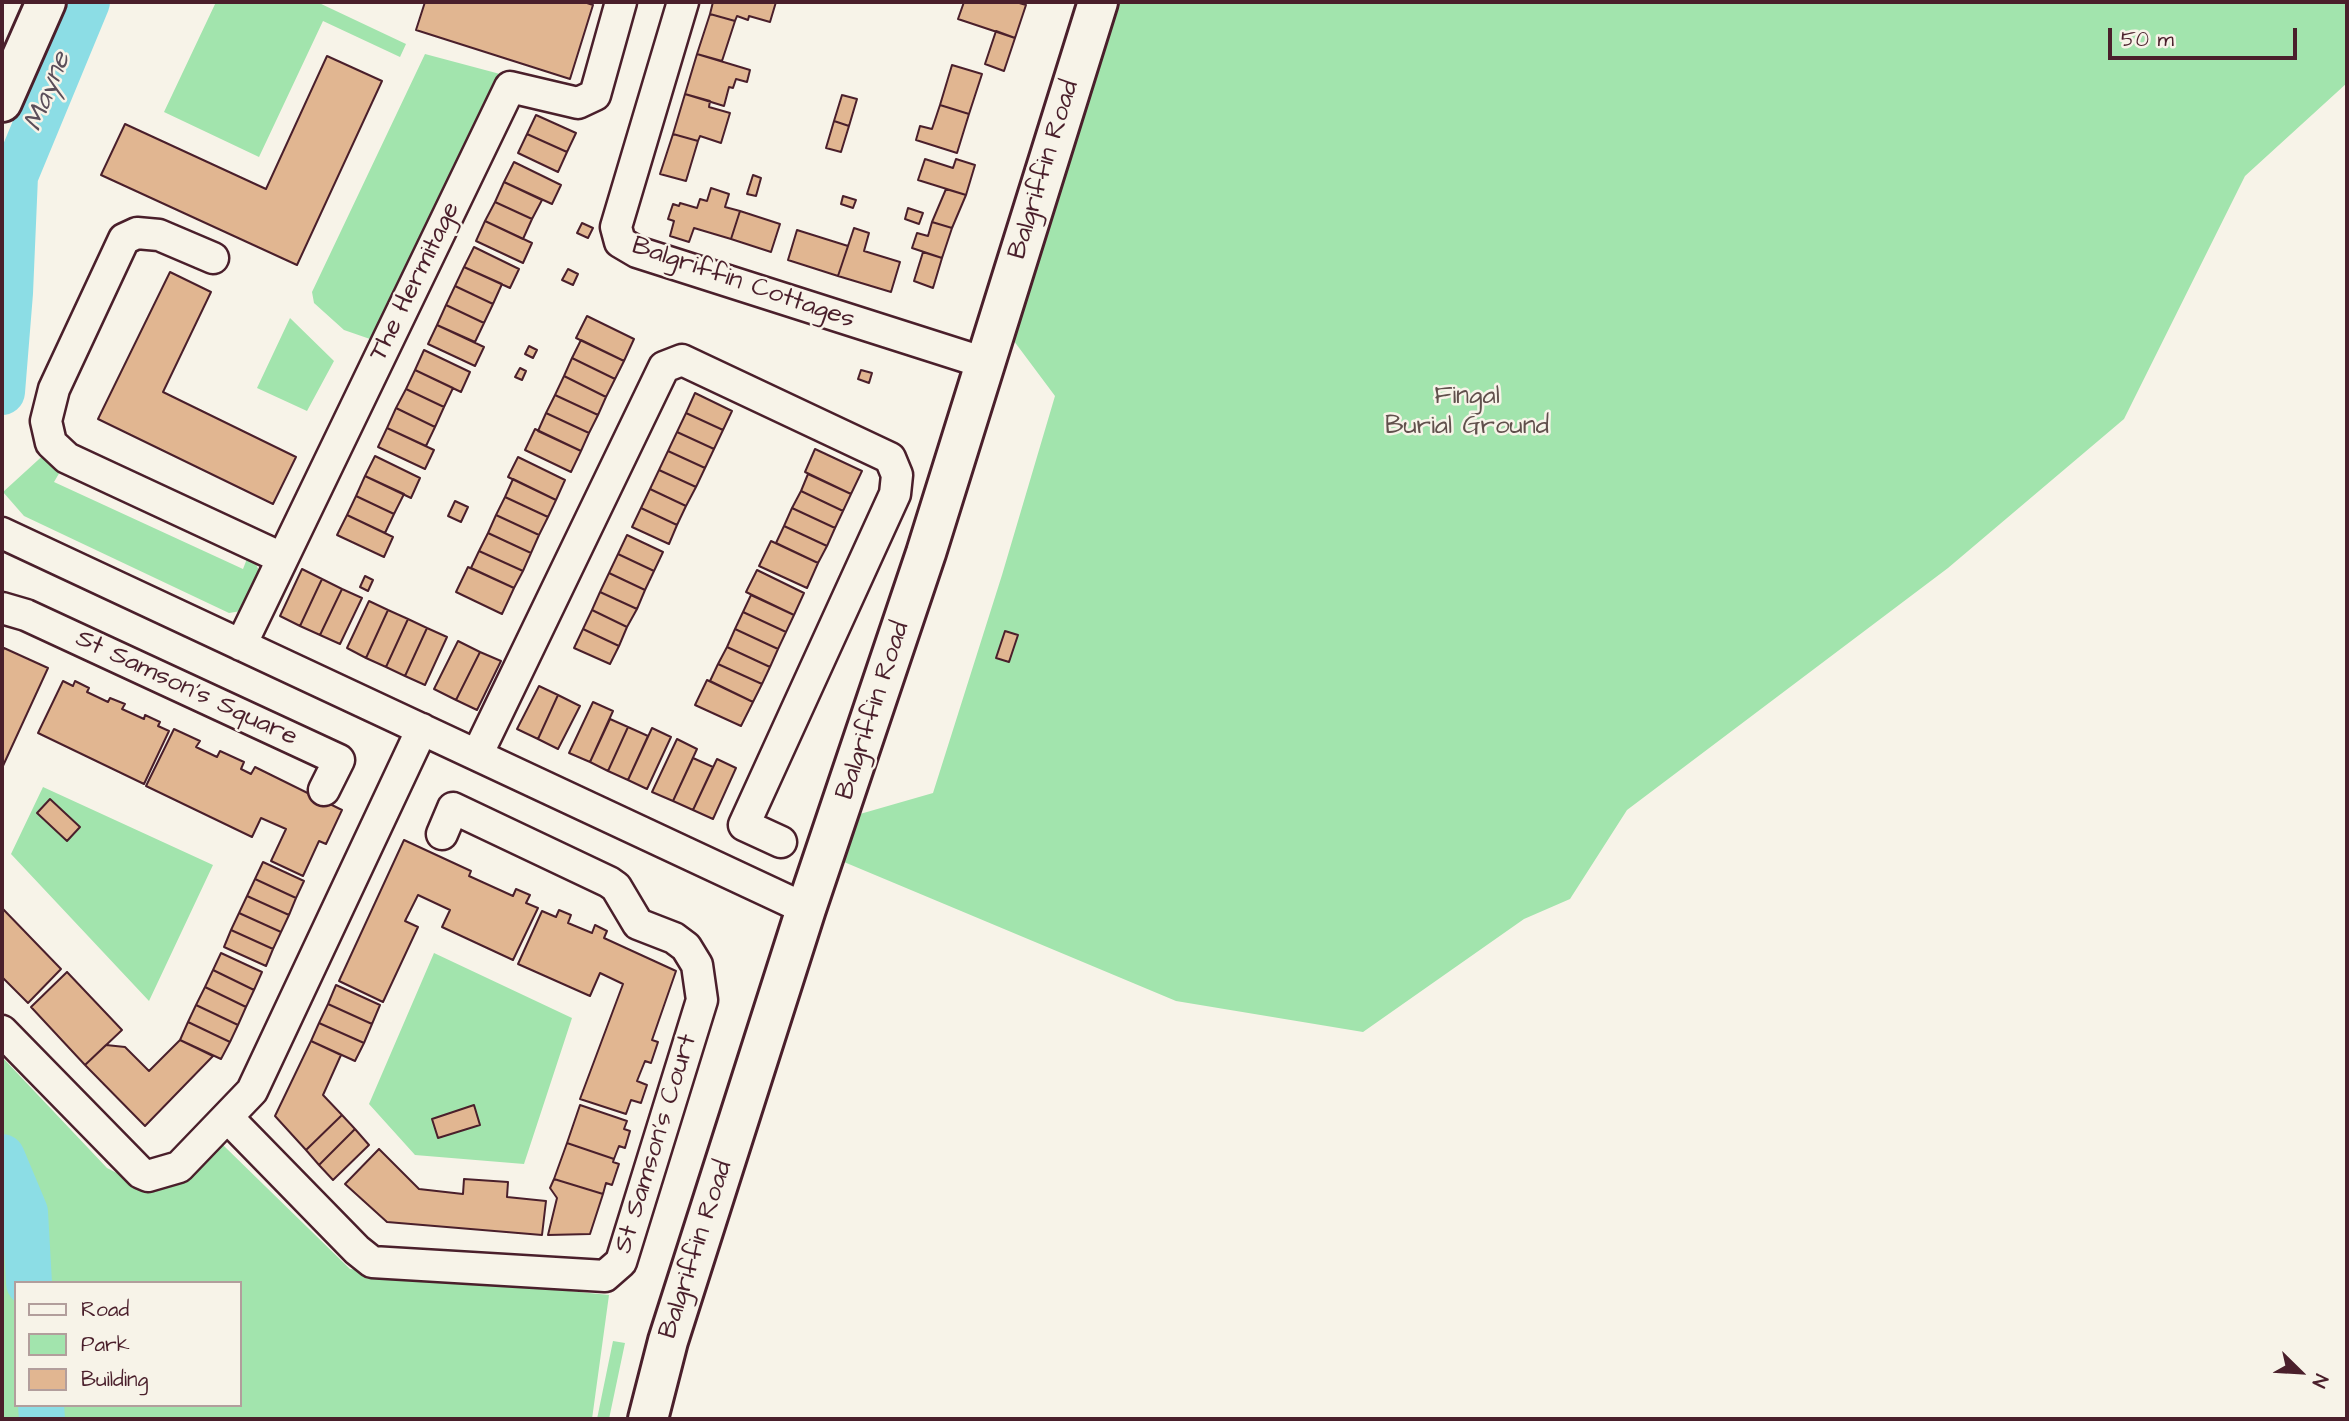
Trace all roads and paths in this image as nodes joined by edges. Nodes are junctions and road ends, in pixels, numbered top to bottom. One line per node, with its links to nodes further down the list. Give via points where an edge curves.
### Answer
1 (22, 2): 6 (main road)
2 (46, 2): 7 (main road)
3 (621, 2): 11 (street, The Hermitage, via 595,96 578,103 510,88)
4 (683, 2): 9 (street, Balgriffin Cottages, via 617,227 620,242 638,252)
5 (1098, 2): 9 (main road, Balgriffin Road)
6 (2, 39)
7 (2, 102)
8 (213, 258): 11 (street, via 159,235 137,233 124,239 54,388 46,421 51,443 67,458)
9 (985, 363): 19 (main road, Balgriffin Road)
10 (2, 533): 13 (street)
11 (282, 558): 13 (street, The Hermitage)
12 (2, 608): 16 (street, St Samson's Square, via 339,760)
13 (241, 645): 14 (street)
14 (422, 729): 15 (street); 21 (street, via 252,1091)
15 (477, 755): 18 (street, via 664,367 682,360 890,458 897,475 895,494 744,825); 19 (street)
16 (324, 790)
17 (442, 834): 21 (street, St Samson's Court, via 453,808 609,882 638,923 674,938 698,965 702,1000 621,1262 605,1276 372,1262)
18 (781, 842)
19 (806, 909): 22 (main road, Balgriffin Road, via 668,1341)
20 (2, 1031): 21 (street, via 148,1176 179,1167)
21 (229, 1119)
22 (648, 1419)

